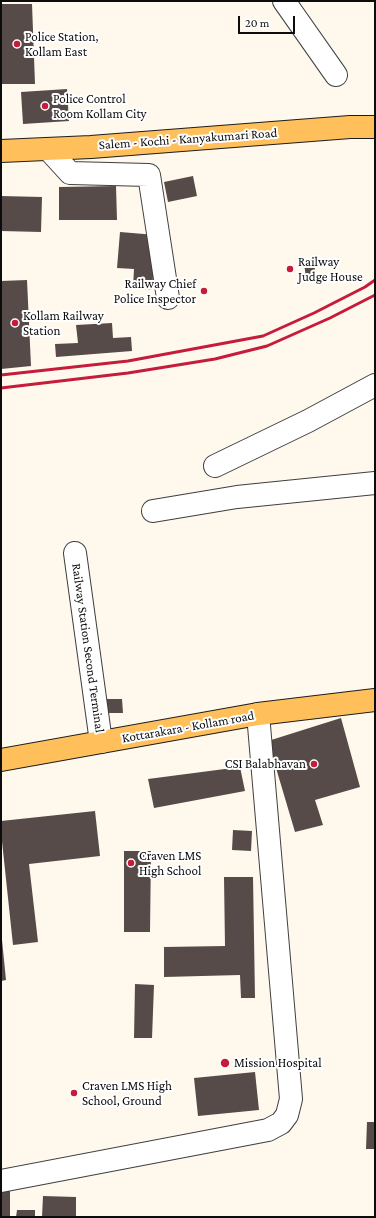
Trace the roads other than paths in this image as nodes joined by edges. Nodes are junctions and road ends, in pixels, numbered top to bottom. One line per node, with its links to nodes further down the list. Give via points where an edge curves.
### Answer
1 (284, 1): 2 (street)
2 (336, 75)
3 (375, 127): 4 (main road, Salem - Kochi - Kanyakumari Road, via 328,128)
4 (49, 150): 5 (main road, Salem - Kochi - Kanyakumari Road); 6 (street, via 70,173 149,175)
5 (1, 152)
6 (168, 298)
7 (375, 385): 8 (street)
8 (215, 466)
9 (375, 483): 10 (street, via 237,497)
10 (153, 511)
11 (75, 553): 14 (street, Railway Station Second Terminal)
12 (375, 700): 13 (main road, Kottarakara - Kollam road)
13 (258, 714): 14 (main road, Kottarakara - Kollam road); 16 (street, via 291,1099 288,1115 281,1123 268,1130)
14 (101, 742): 15 (main road, Kottarakara - Kollam road)
15 (1, 760)
16 (1, 1181)

